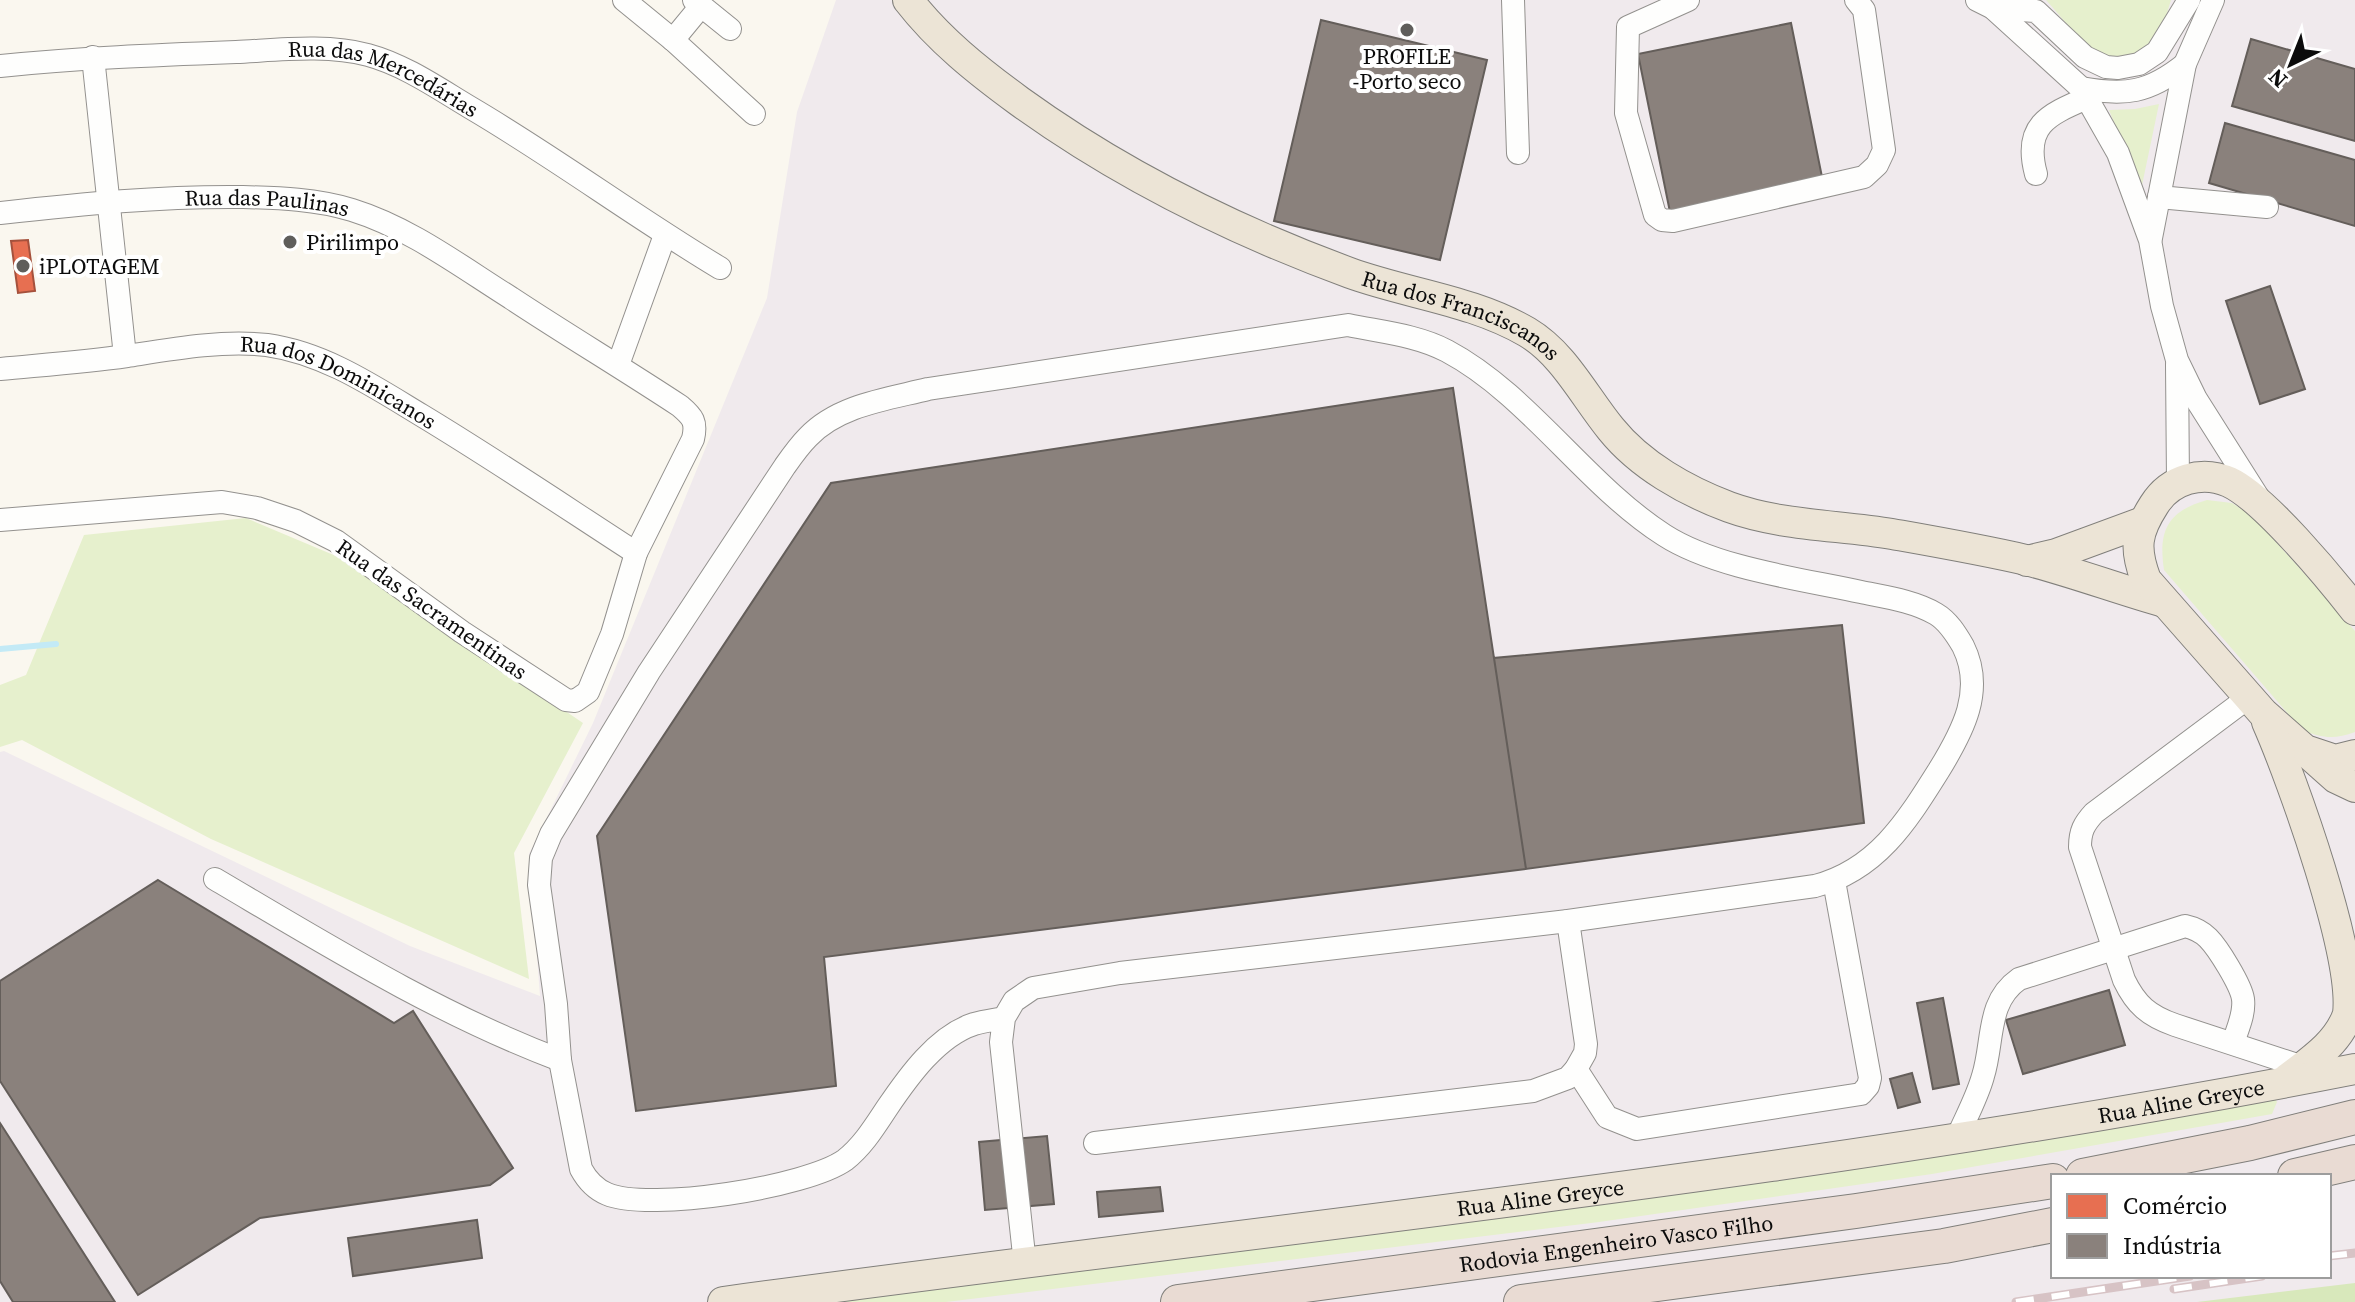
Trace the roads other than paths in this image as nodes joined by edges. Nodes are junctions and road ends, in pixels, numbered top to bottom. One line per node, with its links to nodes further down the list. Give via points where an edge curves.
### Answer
1 (624, 0): 11 (street)
2 (908, 0): 36 (main road, Rua dos Franciscanos, via 929,27 979,72 1102,157 1269,242 1498,317 1530,334 1556,356 1634,454 1696,492 1764,516 1890,533)
3 (1513, 0): 17 (street)
4 (1688, 0): 5 (street, via 1628,27 1626,113 1655,215 1662,220 1864,177 1877,165 1884,150 1864,10)
5 (1856, 0)
6 (2189, 0): 9 (street, via 2157,52 2139,64 2118,68 2085,57 2036,11)
7 (2213, 0): 13 (street)
8 (698, 3): 10 (street); 11 (street)
9 (1987, 3): 15 (street)
10 (730, 29)
11 (673, 40): 16 (street)
12 (93, 57): 14 (street, Rua das Mercedárias); 20 (street); 23 (street, Rua das Mercedárias, via 316,50 369,55 507,129)
13 (2185, 64): 15 (street, via 2147,88); 19 (street)
14 (0, 66)
15 (2084, 93): 18 (street, via 2043,120 2036,131 2031,158); 24 (street, via 2118,153)
16 (754, 114)
17 (1518, 153)
18 (2036, 174)
19 (2159, 197): 21 (street); 24 (street)
20 (108, 201): 22 (street, Rua das Paulinas); 26 (street); 28 (street, Rua das Paulinas, via 280,198 351,209 437,250)
21 (2267, 207)
22 (0, 213)
23 (665, 235): 25 (street, Rua das Mercedárias); 28 (street)
24 (2150, 240): 27 (street)
25 (720, 268)
26 (125, 356): 29 (street, Rua dos Dominicanos); 35 (street, Rua dos Dominicanos, via 172,348 267,345 315,357 465,441)
27 (2177, 360): 31 (street); 32 (street, via 2214,431)
28 (618, 365): 30 (street, Rua das Paulinas, via 693,418)
29 (0, 369)
30 (693, 439): 35 (street, Rua das Sacramentinas)
31 (2178, 483): 32 (main road, via 2212,476 2232,483); 34 (main road, via 2158,498)
32 (2270, 514): 37 (main road)
33 (0, 520): 35 (street, Rua das Sacramentinas, via 222,502 257,508 336,541 462,632 571,701 588,692)
34 (2143, 522): 36 (main road, Rua dos Franciscanos); 38 (main road, via 2139,562)
35 (636, 553)
36 (2027, 561): 38 (main road, Rua dos Franciscanos)
37 (2349, 599)
38 (2164, 602): 39 (main road)
39 (2256, 705): 40 (main road); 46 (street, via 2083,824 2080,847); 52 (main road, via 2312,828 2346,944 2353,988 2348,1016 2337,1036)
40 (2305, 750): 41 (main road, via 2335,760); 42 (main road, via 2336,778)
41 (2355, 755)
42 (2355, 787)
43 (215, 879): 49 (street, via 368,970)
44 (1834, 881): 45 (street); 49 (street, via 1872,859 1895,836 1966,720 1974,688 1969,658 1955,632 1937,614 1902,600 1704,555 1664,536 1479,371 1446,350 1411,337 1348,325 928,389 834,416 809,435 649,672 541,858 539,885); 50 (street, via 1870,1078 1861,1094 1637,1129 1607,1117)
45 (1568, 921): 47 (street, via 1076,980 1033,988 1014,1001); 50 (street, via 1586,1044)
46 (2112, 947): 48 (street, via 2142,1009); 48 (street, via 2185,926 2198,929 2240,989 2242,1015); 54 (street, via 2019,979 1999,997 1982,1081)
47 (1004, 1018): 49 (street, via 971,1025 942,1043 859,1147 829,1169 706,1196 640,1201 609,1195 592,1184 581,1169); 61 (street, via 1001,1042)
48 (2233, 1043): 52 (street)
49 (560, 1060)
50 (1576, 1069): 55 (street, via 1558,1083 1533,1091)
51 (2355, 1069): 52 (main road, Rua Aline Greyce)
52 (2292, 1075): 54 (main road, Rua Aline Greyce)
53 (2355, 1117): 57 (highway)
54 (1956, 1140): 61 (main road, Rua Aline Greyce)
55 (1095, 1143)
56 (2355, 1162): 58 (highway)
57 (2093, 1174)
58 (2304, 1174)
59 (2051, 1181): 63 (highway, Rodovia Engenheiro Vasco Filho)
60 (2051, 1225): 64 (highway, Rodovia Engenheiro Vasco Filho, via 1944,1246)
61 (1025, 1264): 62 (main road, Rua Aline Greyce)
62 (723, 1302)
63 (1178, 1302)
64 (1521, 1302)

